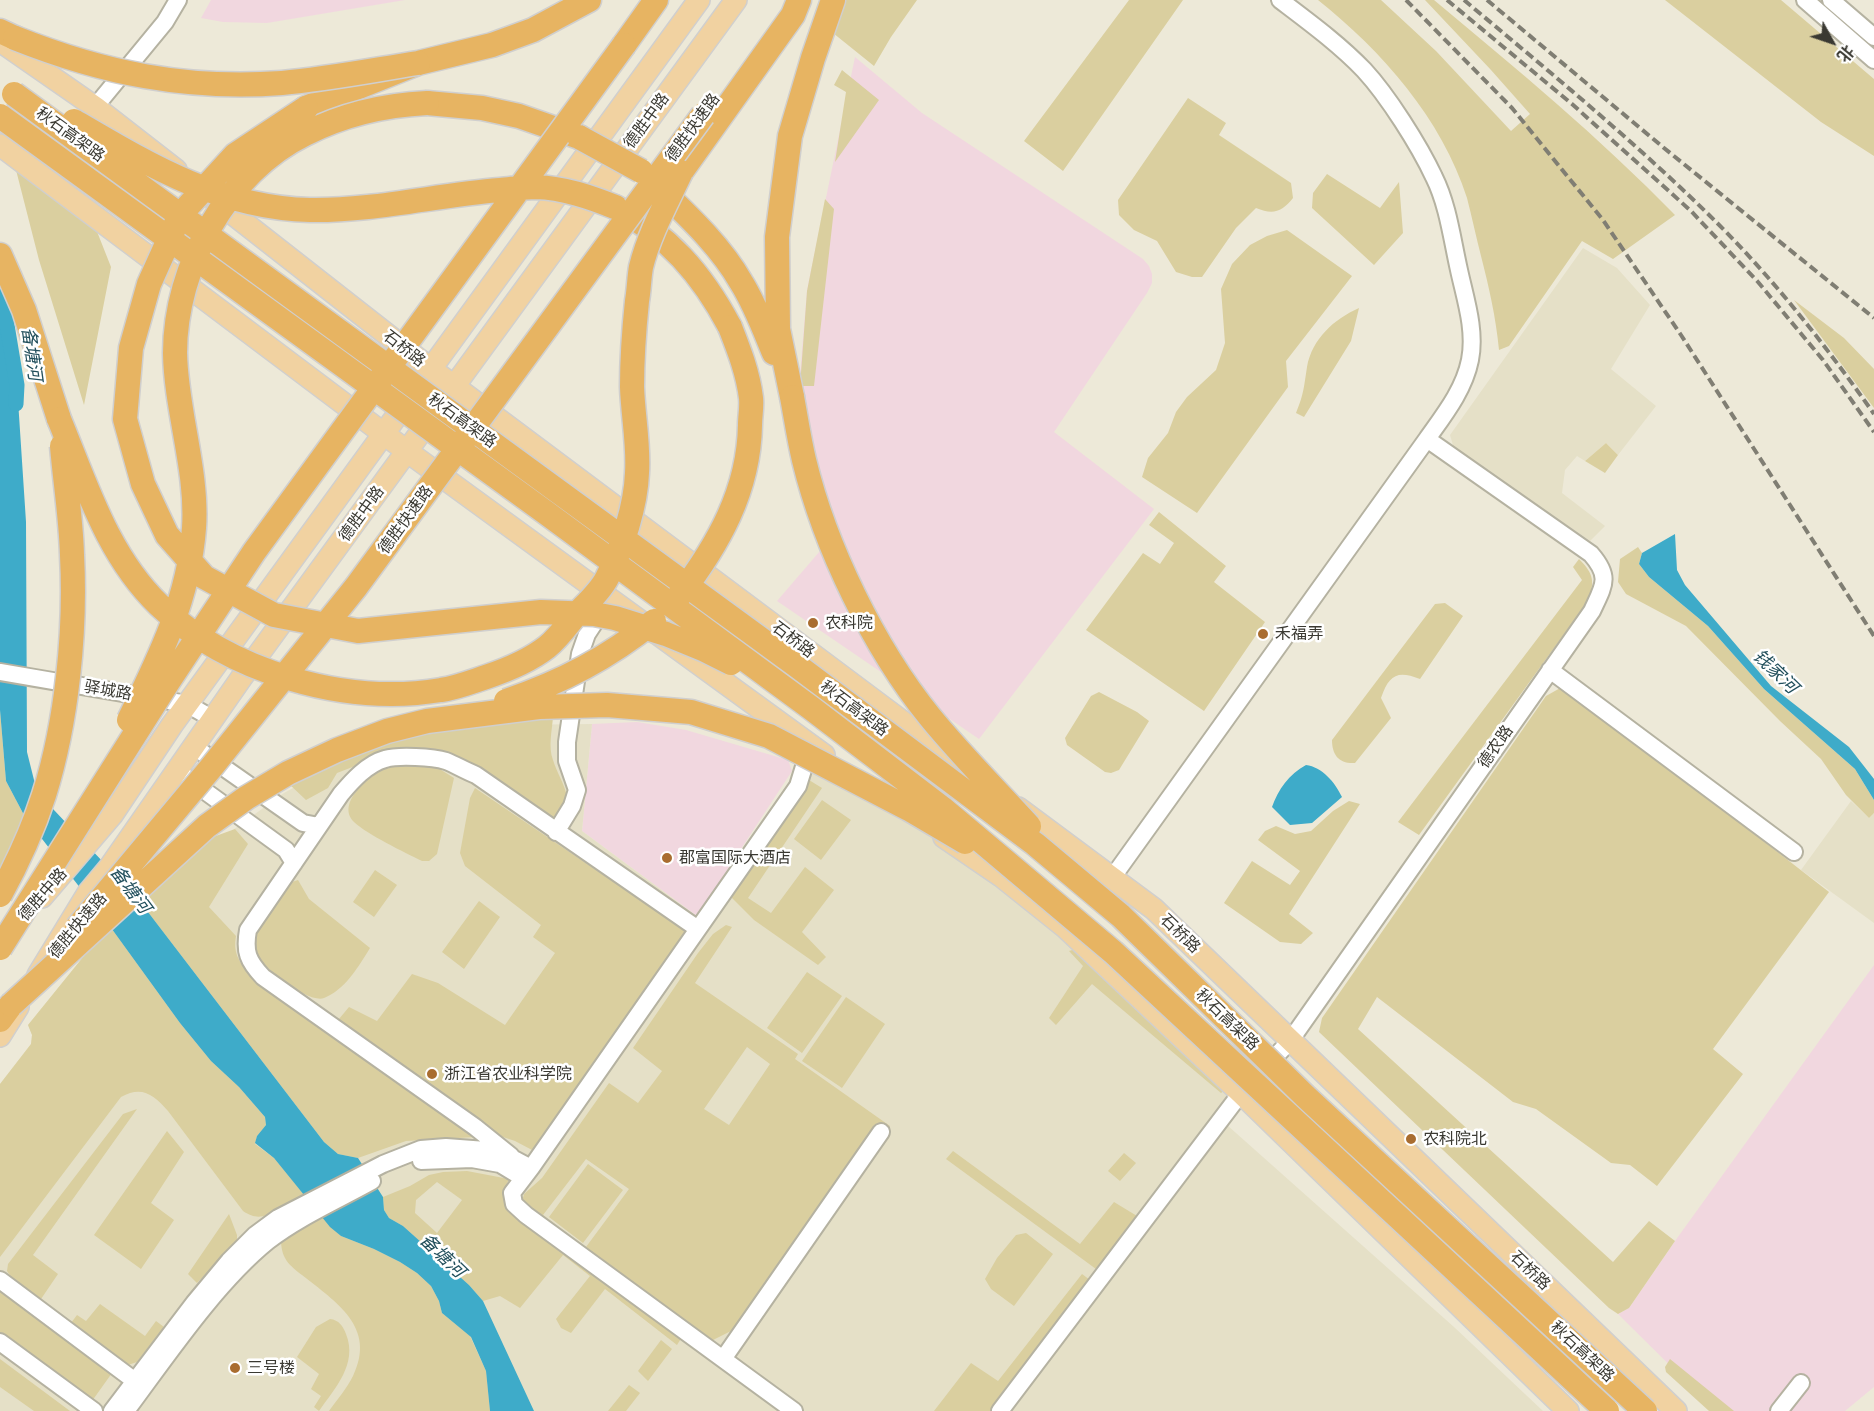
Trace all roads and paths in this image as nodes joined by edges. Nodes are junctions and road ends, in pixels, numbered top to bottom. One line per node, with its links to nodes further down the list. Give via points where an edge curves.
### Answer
1 (178, 0): 17 (street, via 165,22)
2 (589, 0): 15 (highway, via 533,30 492,45)
3 (656, 0): 40 (highway, bridge, via 254,552)
4 (699, 0): 21 (main road, 德胜中路, bridge)
5 (735, 0): 22 (main road, 德胜中路, bridge)
6 (786, 0): 49 (highway, 德胜快速路, bridge, via 356,587 210,770)
7 (800, 0): 24 (highway, bridge, via 681,172 657,223 641,268 635,326 632,387 638,474 627,529 606,581 549,646 525,661 442,690 365,692 293,679 212,646 182,626 132,575 104,528)
8 (833, 0): 23 (highway, via 790,136 777,237 778,329)
9 (1280, 0): 26 (street, via 1365,71 1410,134 1435,178 1469,312 1472,341 1466,377)
10 (1805, 0): 11 (street)
11 (1829, 5): 12 (street); 14 (street)
12 (1874, 37)
13 (4, 40): 15 (highway, bridge, via 111,71 203,84 281,83); 17 (main road, 石桥路)
14 (1874, 60)
15 (418, 63): 32 (highway, bridge, via 306,108 235,155 180,215 149,284 131,348 125,419 143,484 167,535 204,577 274,615 358,631 541,612 594,614 644,627 705,650)
16 (7, 89): 33 (highway, bridge, via 166,173 212,192 266,206 346,208 537,187 578,193 642,221 671,245 714,296 743,361 751,399 745,473 718,540 679,596 632,639 555,683); 45 (highway, 秋石高架路, bridge, via 787,658)
17 (95, 107): 21 (main road, 石桥路)
18 (0, 116): 32 (highway, 秋石高架路, bridge)
19 (7, 151): 25 (main road)
20 (0, 255): 24 (highway, via 24,310)
21 (431, 369): 22 (main road, 石桥路); 25 (main road, 德胜中路)
22 (454, 387): 27 (main road, 德胜中路); 44 (main road, 石桥路)
23 (792, 397): 40 (highway, bridge, via 741,280 716,246 641,171 579,137 519,116 427,103 393,105 345,117 304,134 277,152 238,188 215,220 186,278 177,317 175,353 194,498 187,575 167,640); 45 (highway, bridge, via 804,461 828,536 890,662 930,717)
24 (59, 419): 46 (highway, bridge, via 72,555 71,642 62,720 44,795)
25 (383, 434): 27 (main road); 31 (main road, 德胜中路)
26 (1427, 439): 29 (street, 德农路, via 1591,554 1601,566 1602,590 1592,611); 44 (street)
27 (408, 452): 28 (main road); 34 (main road, 德胜中路)
28 (609, 599): 36 (main road); 39 (street, via 587,634 580,654 567,742 567,761 577,790)
29 (1550, 670): 41 (street); 51 (street, 德农路)
30 (0, 672): 31 (street, 驿城路)
31 (187, 704): 34 (street, 驿城路); 40 (main road, 德胜中路, via 112,815)
32 (811, 708): 43 (highway, 秋石高架路, bridge)
33 (461, 716): 43 (highway, bridge, via 539,707 607,705 691,712 769,736 909,809); 49 (highway, bridge, via 387,731 337,750 246,798 207,826)
34 (213, 719): 35 (main road, 德胜中路)
35 (193, 746): 37 (main road, 德胜中路); 38 (street, via 303,823)
36 (810, 746): 47 (street, via 798,786); 52 (main road, via 1001,876 1066,928)
37 (176, 771): 42 (street, via 286,850); 50 (main road, 德胜中路, via 88,893)
38 (319, 826): 39 (street, via 347,788 368,768 385,759 411,757 443,760 476,776); 42 (street)
39 (556, 832): 47 (street)
40 (82, 836): 48 (highway, bridge); 48 (main road, 德胜中路, via 73,861)
41 (1794, 852)
42 (294, 863): 54 (street, via 248,930 245,943 252,966)
43 (1027, 878): 68 (highway, 秋石高架路, bridge, via 1113,952)
44 (1112, 878): 51 (main road, 石桥路, via 1154,909)
45 (1077, 879): 69 (highway, 秋石高架路, bridge, via 1121,916 1305,1096)
46 (0, 895)
47 (699, 929): 56 (street)
48 (0, 946)
49 (6, 1013)
50 (0, 1036)
51 (1290, 1041): 52 (street, 德农路); 70 (main road, 石桥路)
52 (1241, 1093): 66 (street, 德农路); 67 (main road)
53 (881, 1132): 59 (street)
54 (511, 1156): 55 (street, via 499,1150 421,1149); 56 (street)
55 (386, 1168): 56 (street, via 428,1160 472,1159); 61 (street, via 281,1224)
56 (527, 1173): 59 (street, via 512,1193 514,1204)
57 (0, 1281): 61 (street)
58 (0, 1342): 62 (street)
59 (723, 1359): 65 (street)
60 (1801, 1383): 71 (street)
61 (139, 1384): 63 (street); 64 (street)
62 (94, 1411)
63 (112, 1411)
64 (126, 1411)
65 (794, 1411)
66 (1000, 1411)
67 (1568, 1411)
68 (1607, 1411)
69 (1645, 1411)
70 (1676, 1411)
71 (1779, 1411)

